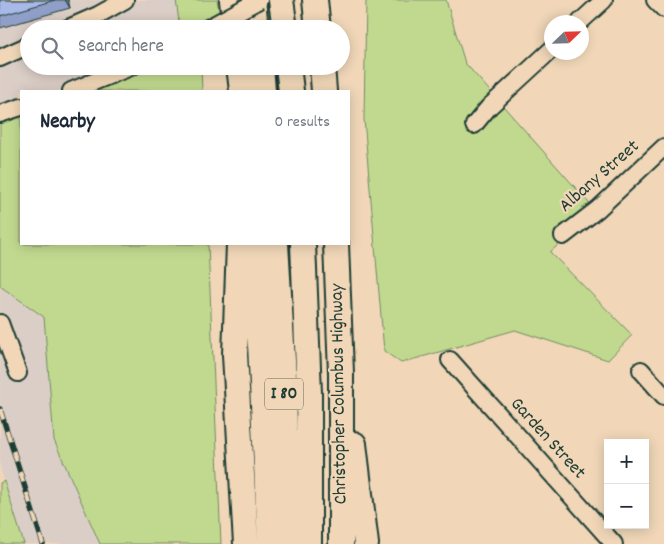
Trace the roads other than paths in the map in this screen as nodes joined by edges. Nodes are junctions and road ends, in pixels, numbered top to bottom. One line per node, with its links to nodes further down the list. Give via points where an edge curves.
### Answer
1 (125, 0): 11 (street)
2 (232, 0): 13 (highway)
3 (253, 0): 14 (highway)
4 (259, 0): 12 (street, bridge)
5 (281, 0): 15 (highway)
6 (315, 0): 16 (highway)
7 (604, 0): 10 (street)
8 (655, 0): 9 (street)
9 (664, 9)
10 (588, 15)
11 (87, 20)
12 (222, 20)
13 (234, 20)
14 (255, 20)
15 (283, 20)
16 (317, 20)
17 (20, 49): 19 (street)
18 (544, 56): 32 (street)
19 (0, 58)
20 (111, 75): 25 (street)
21 (240, 75): 26 (highway)
22 (262, 75): 27 (highway)
23 (289, 75): 28 (highway)
24 (323, 75): 29 (highway)
25 (74, 90)
26 (242, 90)
27 (263, 90)
28 (291, 90)
29 (324, 90)
30 (20, 107): 31 (street)
31 (0, 114)
32 (474, 125)
33 (664, 147): 34 (street, Albany Street, via 598,209)
34 (563, 236)
35 (239, 245): 46 (highway, via 234,355)
36 (256, 245): 47 (highway)
37 (276, 245): 48 (highway, I 80, via 284,378)
38 (303, 245): 49 (highway, Christopher Columbus Highway / I 80, via 309,393)
39 (336, 245): 40 (highway, Christopher Columbus Highway)
40 (339, 321): 50 (highway, Christopher Columbus Highway); 51 (highway)
41 (0, 323): 44 (street)
42 (450, 360): 52 (street, Garden Street)
43 (641, 370): 45 (street)
44 (18, 373)
45 (664, 396)
46 (246, 544)
47 (270, 544)
48 (287, 544)
49 (309, 544)
50 (341, 544)
51 (366, 544)
52 (614, 544)

